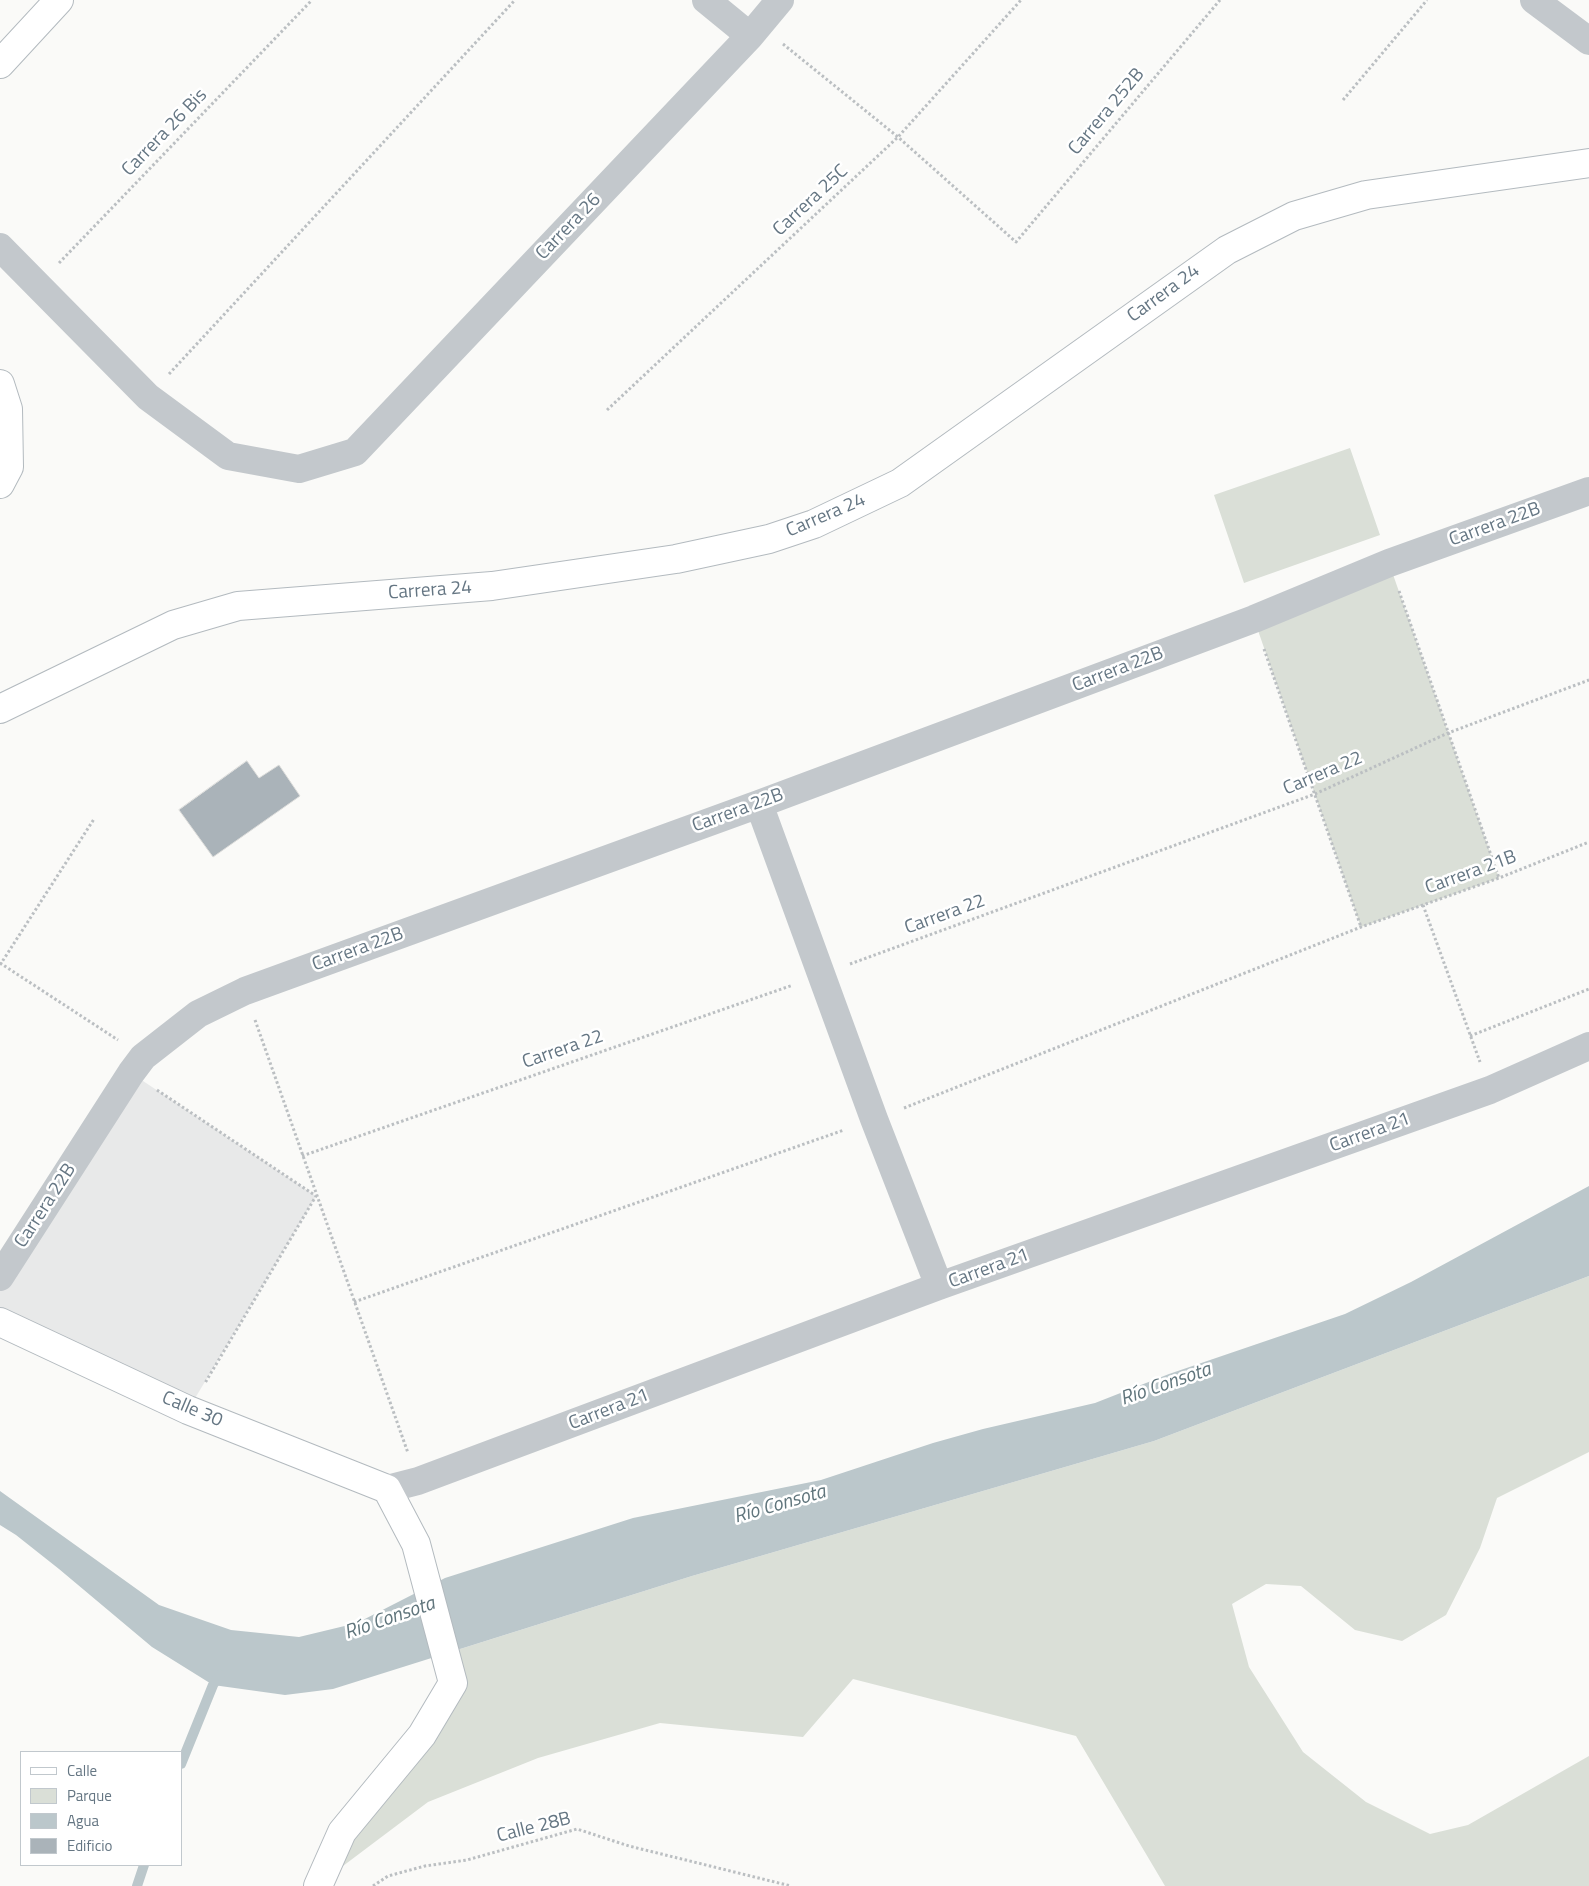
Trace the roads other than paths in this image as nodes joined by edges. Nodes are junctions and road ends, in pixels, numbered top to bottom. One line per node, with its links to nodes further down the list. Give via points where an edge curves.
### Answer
1 (59, 0): 7 (main road)
2 (706, 0): 5 (street)
3 (780, 0): 5 (street, Carrera 26)
4 (1534, 0): 6 (street)
5 (754, 30): 9 (street, Carrera 26, via 355,452 300,469 228,456 148,397)
6 (1589, 41)
7 (0, 64)
8 (1589, 163): 13 (main road, Carrera 24, via 1366,195 1294,216 1226,250 900,483 814,524 769,539 676,559 492,586 238,606 173,625)
9 (0, 247)
10 (0, 384): 11 (main road, via 8,409 9,467)
11 (0, 484)
12 (1589, 491): 14 (street, Carrera 22B, via 1389,562 1254,619)
13 (0, 709)
14 (759, 804): 16 (street, Carrera 22B, via 245,991 198,1014 137,1065); 17 (street)
15 (1589, 1046): 17 (street, Carrera 21, via 1490,1090)
16 (0, 1277)
17 (939, 1286): 19 (street, Carrera 21, via 418,1481)
18 (0, 1322): 19 (main road, Calle 30, via 188,1410)
19 (388, 1489): 20 (main road, via 416,1544 453,1683 422,1735 342,1832)
20 (318, 1886)

